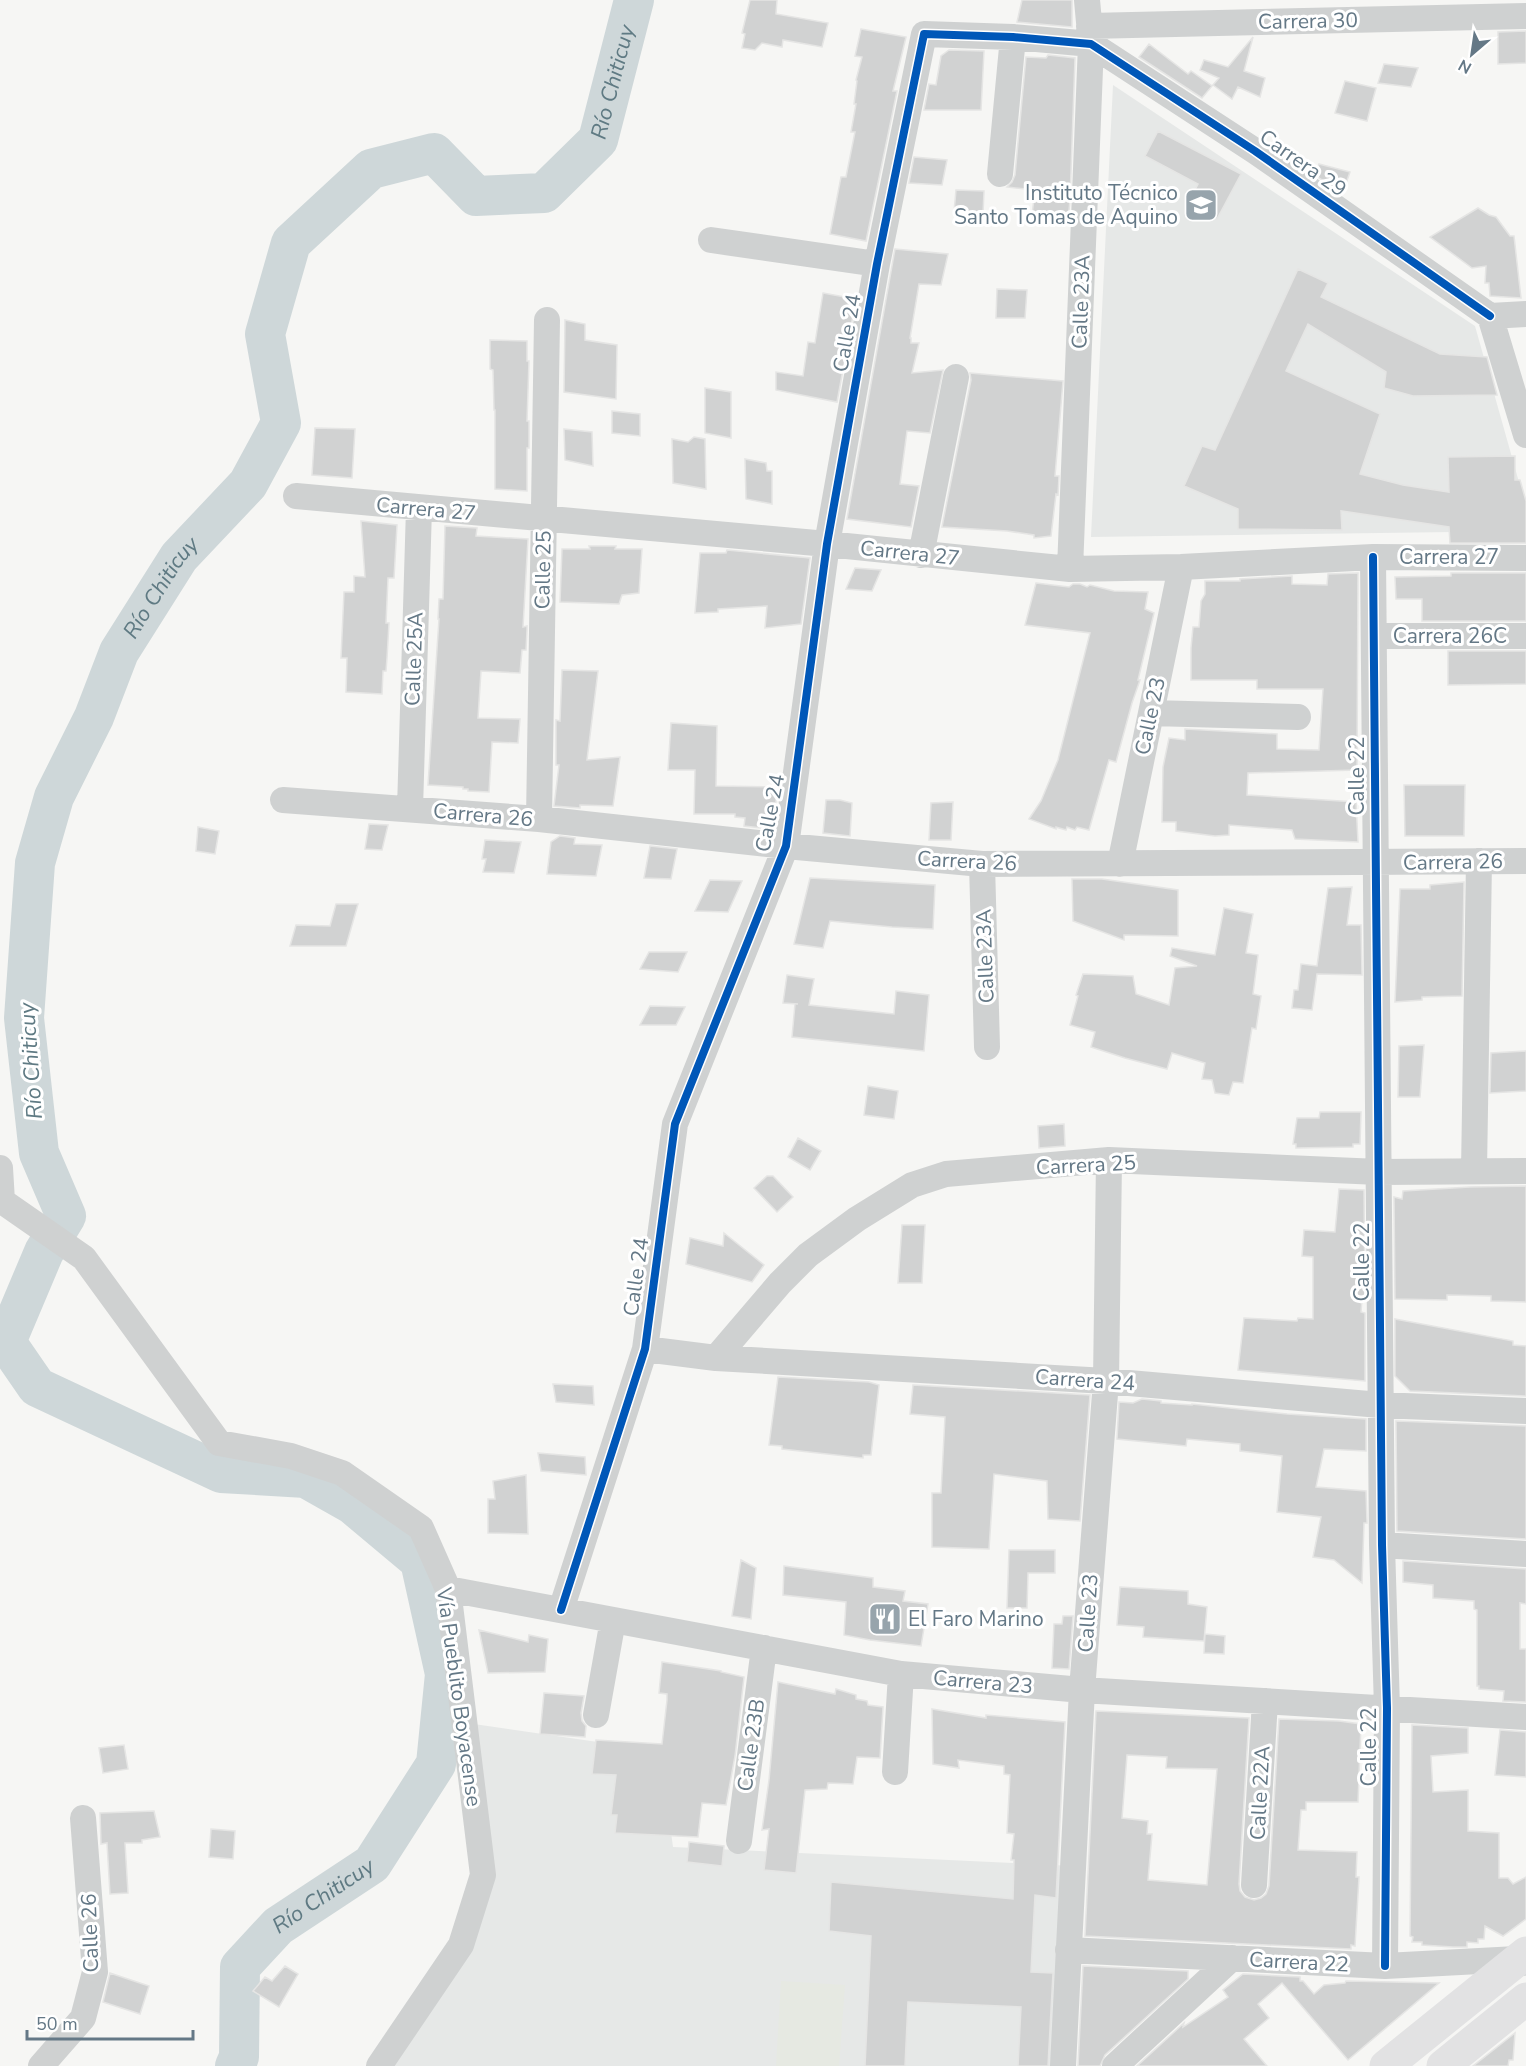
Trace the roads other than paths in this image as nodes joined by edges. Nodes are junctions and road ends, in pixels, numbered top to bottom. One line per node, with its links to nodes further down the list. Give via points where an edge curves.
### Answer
1 (1087, 0): 5 (street, Calle 23A)
2 (1211, 12): 3 (street, Carrera 30); 5 (street, Carrera 30)
3 (1526, 16)
4 (924, 34): 6 (street, Carrera 30); 9 (street, Calle 24)
5 (1090, 35): 6 (street, Carrera 30); 11 (street, Carrera 29); 23 (street, Calle 23A)
6 (1013, 37): 7 (street)
7 (1000, 174)
8 (711, 240): 9 (street)
9 (877, 264): 18 (street, Calle 24)
10 (1526, 314): 11 (street)
11 (1491, 316): 14 (street)
12 (547, 320): 17 (street, Calle 25)
13 (956, 377): 19 (street)
14 (1526, 435)
15 (296, 496): 16 (street, Carrera 27)
16 (419, 508): 17 (street, Carrera 27); 29 (street, Calle 25A)
17 (544, 520): 18 (street, Carrera 27); 30 (street, Calle 25)
18 (827, 544): 19 (street, Carrera 27); 31 (street, Calle 24)
19 (921, 555): 23 (street, Carrera 27)
20 (1373, 557): 21 (street, Carrera 27); 22 (street, Carrera 27); 24 (street, Calle 22)
21 (1526, 558)
22 (1181, 567): 23 (street, Carrera 27); 26 (street, Calle 23)
23 (1070, 569)
24 (1374, 636): 25 (street, Carrera 26C); 34 (street, Calle 22)
25 (1526, 636)
26 (1151, 713): 27 (street); 36 (street, Calle 23)
27 (1298, 717)
28 (283, 800): 29 (street, Carrera 26)
29 (410, 809): 30 (street, Carrera 26)
30 (539, 819): 31 (street, Carrera 26)
31 (786, 846): 35 (street, Carrera 26); 44 (street, Calle 24, via 675,1124)
32 (1479, 861): 33 (street, Carrera 26); 34 (street, Carrera 26); 42 (street)
33 (1526, 861)
34 (1376, 863): 36 (street, Carrera 26); 41 (street, Calle 22)
35 (982, 864): 36 (street, Carrera 26); 37 (street, Calle 23A)
36 (1120, 864)
37 (987, 1047)
38 (1109, 1161): 41 (street, Carrera 25); 45 (street, Carrera 25, via 946,1174 912,1185 808,1255); 46 (street, Calle 23)
39 (0, 1168): 43 (street, Vía Pueblito Boyacense)
40 (1526, 1171): 42 (street, Carrera 25)
41 (1380, 1172): 42 (street, Carrera 25); 47 (street, Calle 22)
42 (1474, 1172)
43 (1, 1201): 51 (street, Vía Pueblito Boyacense, via 84,1258 219,1443 291,1456 342,1473 421,1528)
44 (645, 1349): 45 (street, Carrera 24); 52 (street, Calle 24)
45 (716, 1358): 46 (street, Carrera 24)
46 (1106, 1381): 47 (street, Carrera 24); 56 (street, Calle 23)
47 (1380, 1405): 48 (street, Carrera 24); 49 (street, Calle 22)
48 (1526, 1411)
49 (1382, 1545): 50 (street); 58 (street, Calle 22)
50 (1526, 1554)
51 (448, 1589): 52 (street, Carrera 23); 71 (street, Vía Pueblito Boyacense, via 483,1875 461,1946)
52 (561, 1610): 53 (street, Carrera 23)
53 (613, 1620): 54 (street, Carrera 23); 59 (street)
54 (764, 1648): 55 (street, Carrera 23); 63 (street, Calle 23B)
55 (901, 1674): 56 (street, Carrera 23); 61 (street)
56 (1082, 1690): 57 (street, Carrera 23); 65 (street, Calle 23)
57 (1265, 1701): 58 (street, Carrera 23); 64 (street, Calle 22A)
58 (1387, 1708): 60 (street, Carrera 23); 68 (street, Calle 22)
59 (596, 1715)
60 (1526, 1717)
61 (895, 1772)
62 (83, 1818): 70 (street, Calle 26, via 95,1972 83,2018)
63 (739, 1842)
64 (1254, 1885)
65 (1068, 1950): 66 (street, Carrera 22); 72 (street, Calle 23)
66 (1232, 1958): 68 (street, Carrera 22); 73 (street)
67 (1523, 1960): 68 (street, Carrera 22); 74 (highway)
68 (1385, 1966)
69 (1526, 1999): 75 (highway)
70 (41, 2066)
71 (379, 2066)
72 (1063, 2066)
73 (1115, 2066)
74 (1386, 2066)
75 (1443, 2066)

